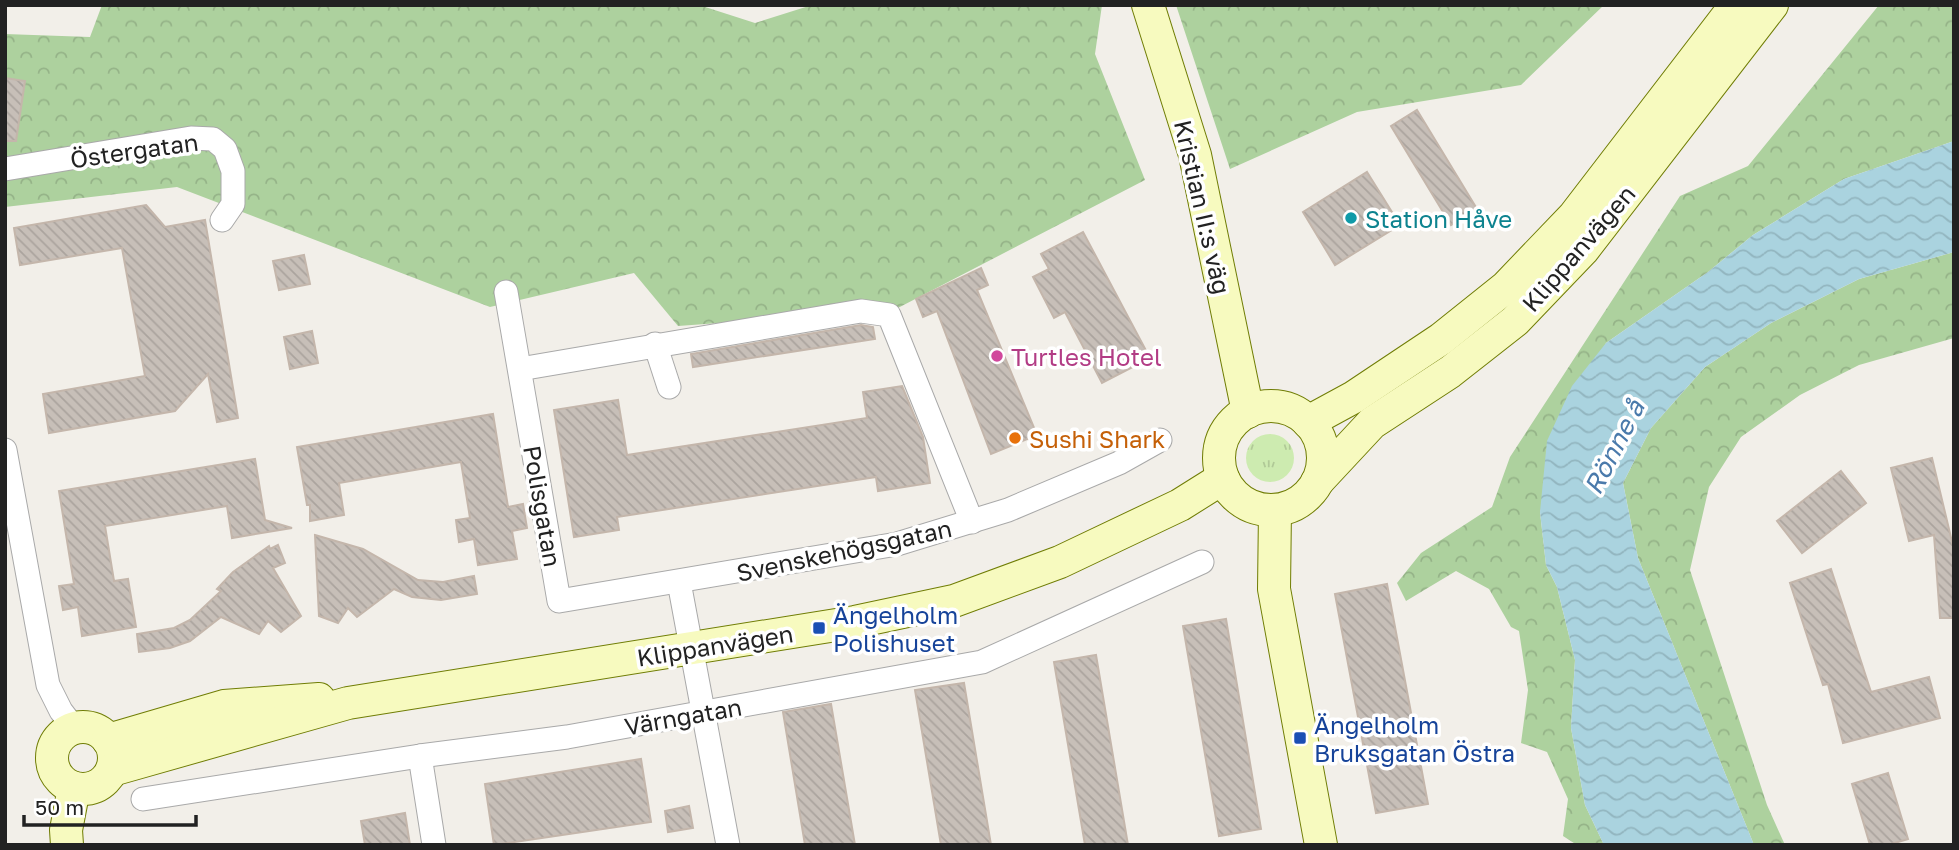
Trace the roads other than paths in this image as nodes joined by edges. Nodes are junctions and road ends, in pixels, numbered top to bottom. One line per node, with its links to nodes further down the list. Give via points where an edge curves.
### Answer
1 (1148, 5): 10 (main road, Kristian II:s väg, via 1195,155)
2 (1736, 5): 11 (main road, Klippanvägen, via 1574,216 1506,287 1441,339)
3 (1772, 5): 15 (main road, Klippanvägen, via 1574,259 1515,321 1450,372 1372,423)
4 (5, 169): 5 (street, Östergatan, via 191,138 213,139 225,149 233,171 233,204)
5 (222, 220)
6 (506, 292): 8 (street, Polisgatan)
7 (655, 344): 8 (street); 9 (street); 17 (street, via 861,311 889,314)
8 (520, 369): 19 (street, Polisgatan, via 559,601)
9 (668, 387)
10 (1248, 412): 11 (main road, via 1260,407 1286,408); 14 (main road, via 1228,428 1222,440 1219,466)
11 (1308, 422): 15 (main road, via 1323,457)
12 (1160, 440): 17 (street, Svenskehögsgatan, via 1070,485)
13 (6, 461): 22 (street, via 48,685)
14 (1223, 478): 16 (main road, via 1249,505); 20 (main road, Klippanvägen, via 1180,505 1060,562 954,601)
15 (1317, 482): 16 (main road, Klippanvägen, via 1300,501)
16 (1275, 510): 30 (main road, via 1274,589)
17 (972, 522): 19 (street, Svenskehögsgatan, via 897,544)
18 (1202, 562): 21 (street, Värngatan, via 982,662)
19 (679, 582): 20 (street)
20 (691, 649): 21 (street); 23 (main road, Klippanvägen, via 348,703)
21 (704, 712): 24 (street, Värngatan, via 567,737); 29 (street)
22 (75, 729): 23 (main road, via 96,730); 25 (main road, via 57,743 53,761 59,778)
23 (110, 755): 25 (main road, via 97,786)
24 (420, 756): 26 (street, Värngatan); 28 (street)
25 (74, 788): 27 (main road)
26 (143, 799)
27 (67, 845)
28 (434, 845)
29 (728, 845)
30 (1321, 845)

